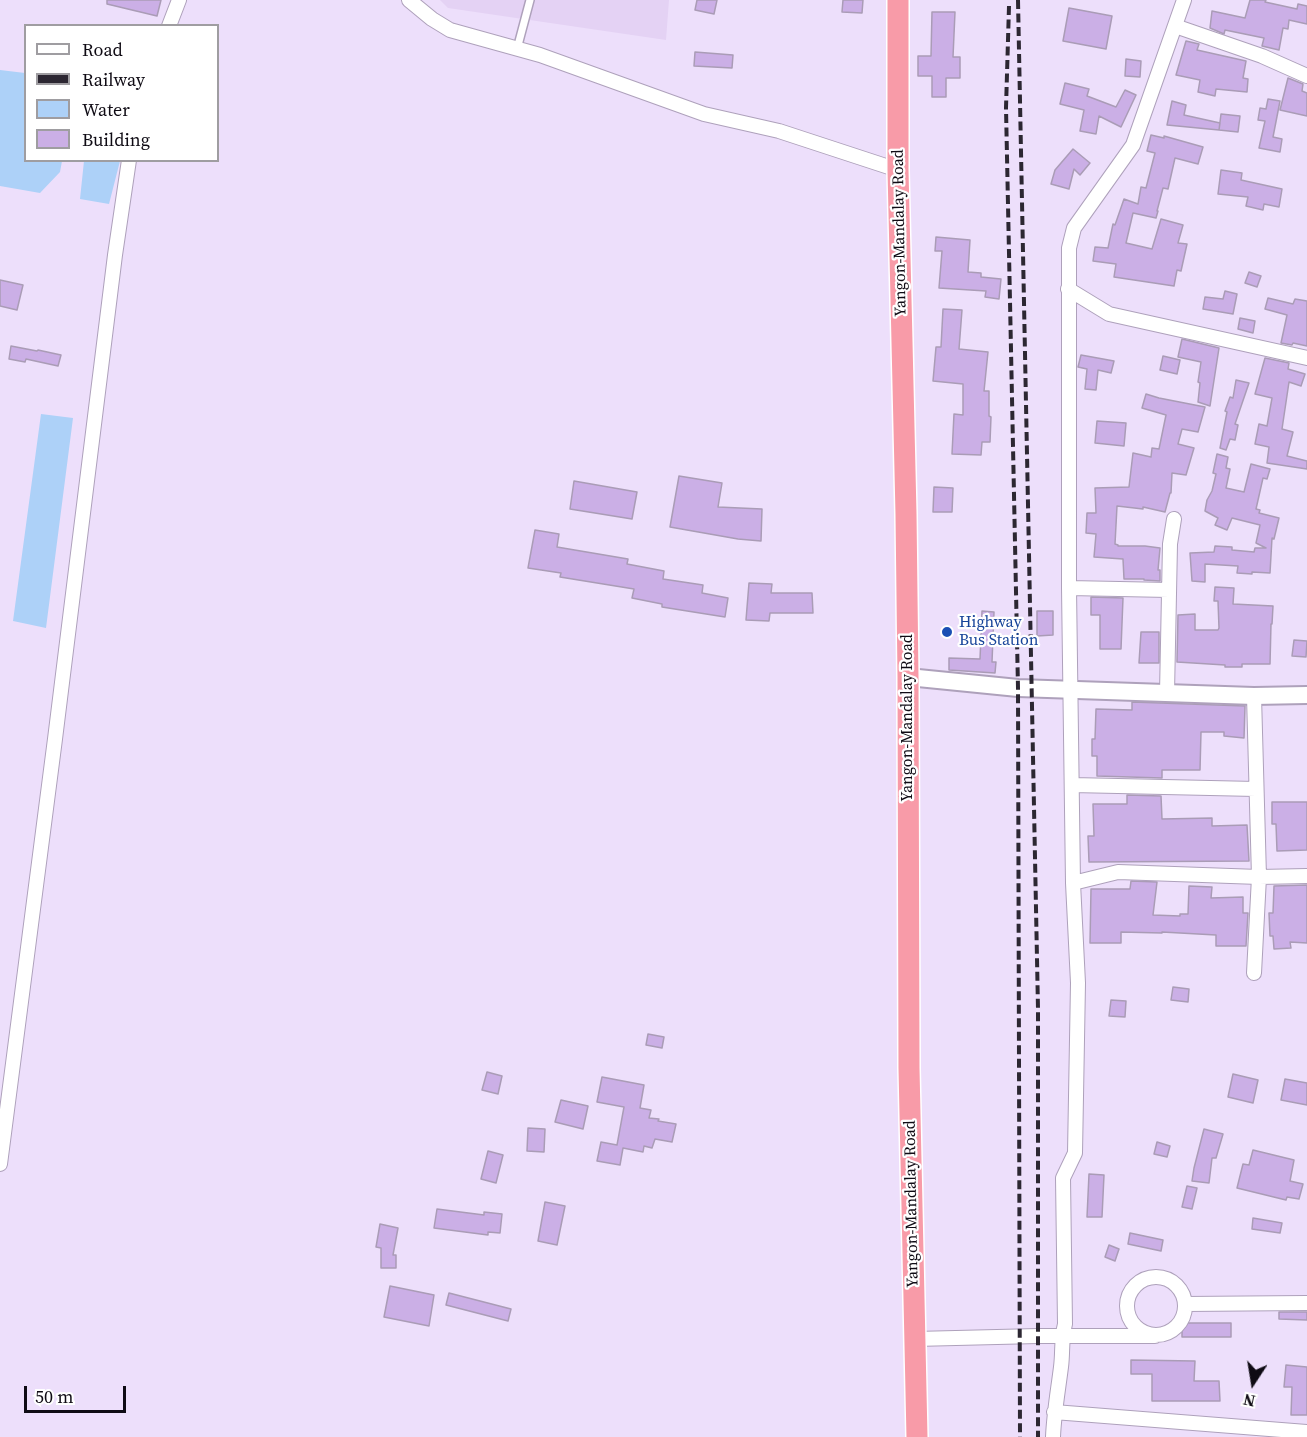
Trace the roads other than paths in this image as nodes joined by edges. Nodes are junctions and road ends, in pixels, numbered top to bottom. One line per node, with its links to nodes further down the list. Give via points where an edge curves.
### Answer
1 (179, 0): 6 (street)
2 (409, 0): 8 (street, via 450,30)
3 (530, 0): 8 (lane)
4 (898, 0): 11 (highway, Yangon-Mandalay Road)
5 (1184, 0): 7 (street)
6 (170, 24)
7 (1175, 26): 9 (street); 12 (street, via 1133,145 1074,228 1069,248)
8 (517, 49): 11 (street, via 704,114 779,131)
9 (1307, 76)
10 (129, 162): 28 (street)
11 (898, 170): 17 (highway, Yangon-Mandalay Road)
12 (1068, 289): 13 (street, via 1109,314); 15 (street)
13 (1307, 358)
14 (1174, 519): 16 (street)
15 (1069, 588): 16 (street); 18 (street)
16 (1169, 590): 19 (street)
17 (908, 677): 18 (street); 33 (highway, Yangon-Mandalay Road, via 909,1068)
18 (1071, 689): 19 (street); 22 (street)
19 (1167, 693): 21 (street)
20 (1307, 695): 21 (street)
21 (1254, 696): 23 (street)
22 (1072, 785): 23 (street); 26 (street)
23 (1256, 789): 25 (street)
24 (1307, 876): 25 (street)
25 (1259, 877): 26 (street, via 1118,872); 27 (street)
26 (1074, 883): 31 (street, via 1078,983 1075,1153 1063,1178)
27 (1254, 973)
28 (0, 1164)
29 (1185, 1304): 30 (street); 32 (street, via 1180,1323 1165,1335); 32 (street, via 1176,1286 1158,1277 1139,1282 1132,1289 1127,1315 1138,1330)
30 (1307, 1304)
31 (1062, 1336): 32 (street); 33 (street); 34 (street)
32 (1155, 1336)
33 (915, 1339): 36 (highway, Yangon-Mandalay Road)
34 (1054, 1412): 35 (street); 37 (street)
35 (1307, 1432)
36 (917, 1437)
37 (1053, 1437)

